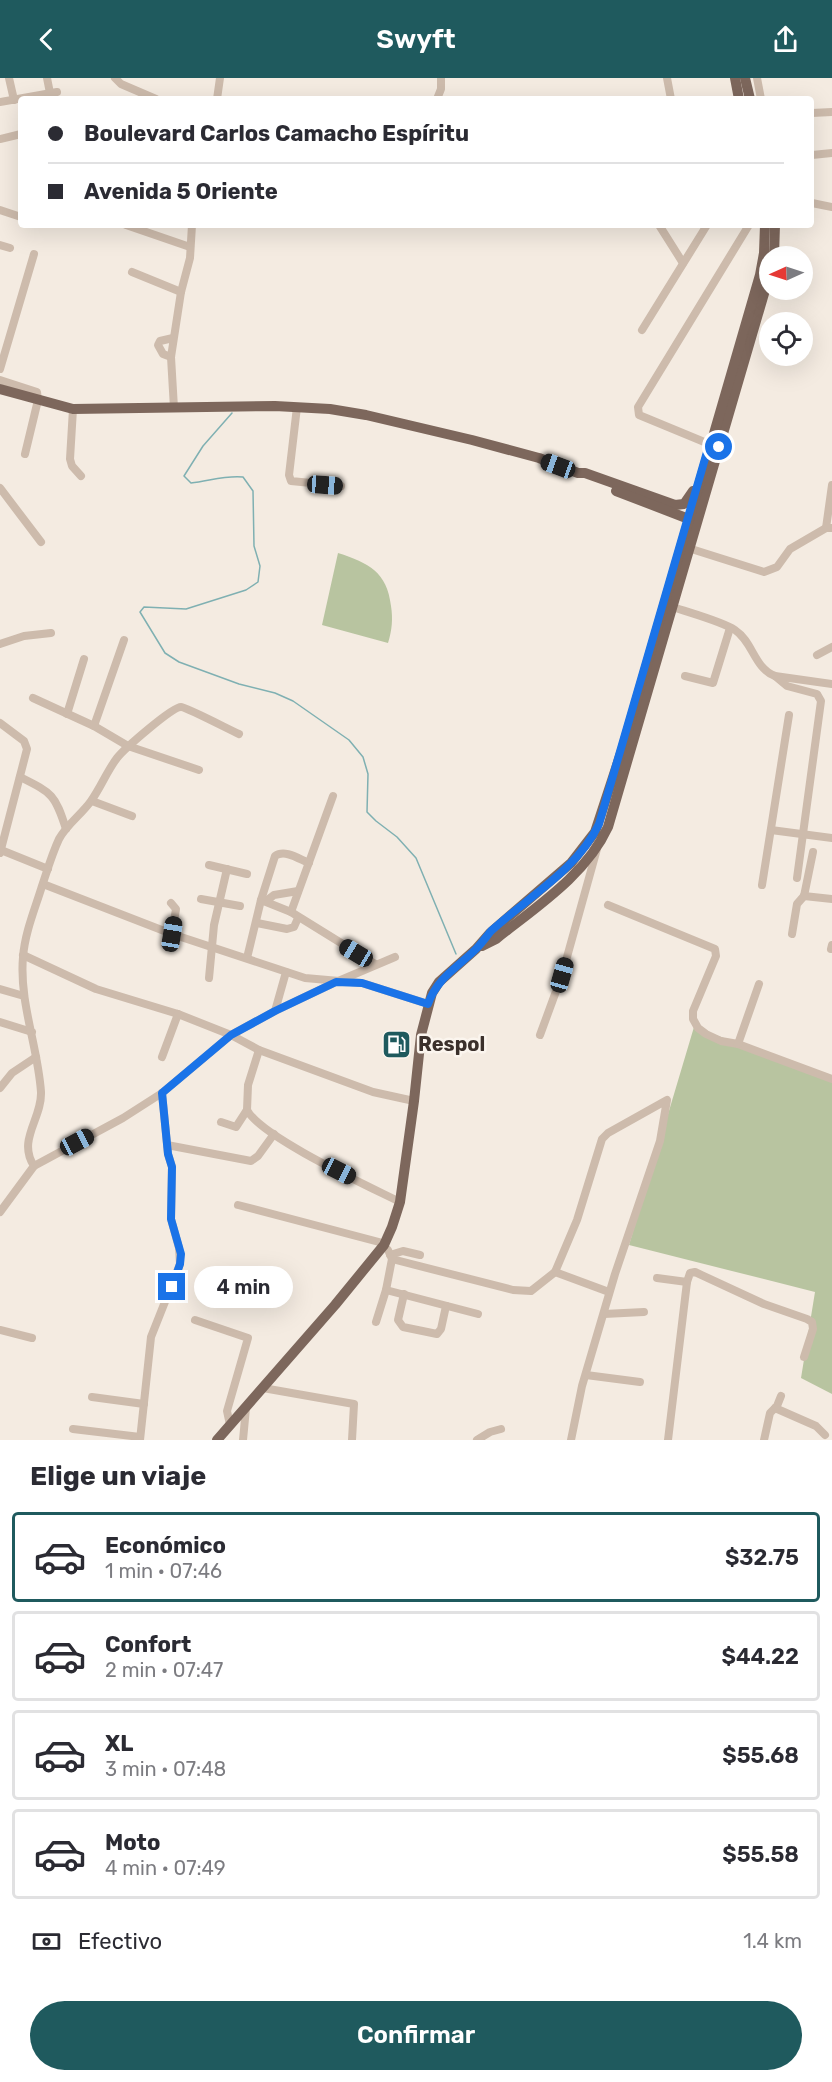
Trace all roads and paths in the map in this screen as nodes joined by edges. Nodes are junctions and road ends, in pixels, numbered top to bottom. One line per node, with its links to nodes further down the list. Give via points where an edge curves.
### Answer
1 (9, 78): 19 (street)
2 (47, 78): 10 (street, via 54,92)
3 (220, 78): 12 (street)
4 (441, 78): 13 (street)
5 (667, 78): 14 (street)
6 (735, 78): 15 (main road)
7 (745, 78): 16 (main road)
8 (757, 78): 17 (street)
9 (116, 79): 11 (street)
10 (34, 96)
11 (150, 96)
12 (217, 96)
13 (438, 96)
14 (670, 96)
15 (738, 96)
16 (749, 96)
17 (760, 96)
18 (18, 99): 19 (street)
19 (14, 100): 20 (street)
20 (0, 102)
21 (832, 112): 22 (street)
22 (814, 113)
23 (18, 136): 24 (street)
24 (0, 139)
25 (832, 153): 26 (street)
26 (814, 155)
27 (814, 203): 28 (street)
28 (832, 207)
29 (0, 210): 30 (street)
30 (18, 215)
31 (135, 228): 40 (street)
32 (192, 228): 40 (street)
33 (661, 228): 43 (street)
34 (705, 228): 43 (street)
35 (747, 228): 57 (street, via 637,411)
36 (765, 228): 57 (main road, via 761,269)
37 (775, 228): 39 (main road)
38 (0, 245): 41 (street)
39 (774, 246)
40 (190, 247): 45 (street)
41 (10, 248)
42 (34, 254): 50 (street)
43 (683, 263): 47 (street)
44 (132, 272): 45 (street)
45 (181, 292): 48 (street)
46 (761, 300): 57 (main road)
47 (642, 330)
48 (173, 338): 49 (street); 49 (street, via 158,345 163,354)
49 (171, 357): 55 (street)
50 (0, 369)
51 (0, 380): 53 (street, via 33,389)
52 (0, 389): 53 (main road)
53 (38, 400): 56 (main road); 58 (street)
54 (297, 406): 55 (main road); 62 (street, via 291,482); 64 (main road, via 366,415 538,458 583,478)
55 (174, 408): 56 (main road)
56 (73, 409): 59 (street, via 70,459)
57 (714, 446): 60 (main road); 65 (main road)
58 (25, 454)
59 (81, 476)
60 (697, 484): 64 (main road); 65 (main road)
61 (832, 485): 66 (street)
62 (341, 486)
63 (0, 488): 67 (street)
64 (678, 510): 65 (main road)
65 (693, 521): 68 (main road)
66 (829, 528): 68 (street, via 790,549 777,567 764,572)
67 (41, 542)
68 (685, 547): 69 (main road); 122 (main road, via 595,832 571,863)
69 (673, 607): 70 (street); 97 (main road, via 608,827)
70 (730, 628): 77 (street, via 713,682); 78 (street, via 742,636 761,667)
71 (51, 633): 73 (street)
72 (124, 640): 84 (street)
73 (0, 644)
74 (832, 647): 75 (street)
75 (817, 655)
76 (84, 659): 81 (street)
77 (685, 676)
78 (775, 676): 79 (street); 95 (street, via 787,686 817,694 821,701)
79 (832, 684)
80 (33, 698): 81 (street)
81 (67, 714): 84 (street)
82 (789, 715): 94 (street)
83 (0, 723): 88 (street, via 27,746)
84 (94, 726): 86 (street)
85 (238, 734): 86 (street, via 178,707)
86 (128, 746): 87 (street); 90 (street)
87 (199, 770)
88 (20, 777): 92 (street); 93 (street, via 55,798)
89 (333, 796): 100 (street)
90 (92, 801): 91 (street); 93 (street)
91 (132, 816)
92 (4, 822): 98 (street)
93 (66, 829): 102 (street)
94 (771, 830): 95 (street); 107 (street)
95 (802, 834): 96 (street); 105 (street)
96 (832, 838)
97 (598, 846): 122 (main road, via 546,898 496,939); 139 (street, via 562,975)
98 (1, 852): 102 (street)
99 (813, 852): 109 (street)
100 (309, 863): 108 (street); 111 (street, via 277,854)
101 (209, 865): 103 (street)
102 (48, 869): 106 (street)
103 (227, 870): 104 (street); 113 (street)
104 (247, 874)
105 (797, 878)
106 (43, 884): 119 (street); 123 (street)
107 (762, 885)
108 (298, 891): 111 (street); 117 (street)
109 (804, 896): 112 (street); 120 (street, via 797,904)
110 (201, 899): 113 (street)
111 (264, 900): 117 (street); 118 (street)
112 (832, 900)
113 (220, 902): 116 (street); 121 (street)
114 (171, 903): 119 (street, via 176,912)
115 (608, 905): 140 (street, via 715,950 693,1011 695,1022 706,1034)
116 (240, 906)
117 (294, 915): 118 (street, via 294,927 287,929); 126 (street)
118 (256, 923): 125 (street)
119 (172, 934): 121 (street)
120 (792, 934)
121 (212, 947): 125 (street); 128 (street)
122 (476, 949): 133 (main road, via 439,982)
123 (23, 955): 132 (street); 135 (street, via 101,990)
124 (395, 957): 126 (street)
125 (247, 958): 127 (street)
126 (375, 964): 129 (street)
127 (286, 972): 129 (street); 134 (street)
128 (209, 978)
129 (336, 982): 133 (street, via 362,983); 134 (street)
130 (759, 984): 140 (street)
131 (0, 989): 132 (street)
132 (24, 996): 137 (street)
133 (428, 1004): 147 (main road)
134 (275, 1011): 138 (street)
135 (178, 1014): 138 (street); 143 (street)
136 (0, 1022): 137 (street)
137 (32, 1032): 142 (street)
138 (231, 1035): 141 (street); 146 (street)
139 (540, 1035)
140 (738, 1044): 144 (street)
141 (259, 1050): 147 (street, via 373,1092); 148 (street, via 248,1085)
142 (36, 1057): 145 (street); 152 (street, via 41,1100 27,1147)
143 (162, 1057)
144 (832, 1079)
145 (0, 1088)
146 (162, 1093): 151 (street); 152 (street)
147 (414, 1101): 153 (main road)
148 (247, 1110): 149 (street, via 236,1127); 150 (street, via 251,1118)
149 (221, 1122)
150 (274, 1134): 151 (street, via 251,1161); 153 (street)
151 (167, 1145): 178 (street, via 172,1167 171,1219 181,1254 177,1275 151,1337)
152 (34, 1166): 155 (street)
153 (399, 1202): 156 (main road)
154 (238, 1205): 156 (street, via 373,1240)
155 (0, 1212)
156 (389, 1253): 157 (street); 158 (street, via 521,1291 531,1291); 161 (street); 175 (main road, via 370,1264)
157 (420, 1254)
158 (555, 1272): 162 (street); 162 (street, via 577,1220 602,1139 668,1101 660,1141)
159 (688, 1277): 160 (street); 172 (street, via 695,1272 812,1322); 191 (street)
160 (657, 1278)
161 (386, 1290): 163 (street); 169 (street)
162 (609, 1292): 167 (street)
163 (404, 1294): 164 (street); 164 (street, via 398,1320 403,1327 437,1334)
164 (446, 1306): 166 (street)
165 (644, 1312): 167 (street)
166 (478, 1314)
167 (604, 1314): 173 (street)
168 (195, 1320): 181 (street, via 248,1338 226,1411)
169 (376, 1322)
170 (0, 1330): 171 (street)
171 (32, 1338)
172 (804, 1357)
173 (586, 1374): 174 (street); 190 (street)
174 (640, 1382)
175 (263, 1388): 179 (main road); 188 (street, via 354,1404)
176 (781, 1396): 180 (street)
177 (92, 1397): 178 (street)
178 (144, 1404): 185 (street)
179 (246, 1407): 181 (main road); 187 (street)
180 (775, 1408): 184 (street, via 816,1426); 192 (street, via 770,1413)
181 (230, 1425): 186 (main road)
182 (73, 1429): 185 (street)
183 (501, 1429): 189 (street)
184 (825, 1435)
185 (140, 1439)
186 (217, 1440)
187 (243, 1440)
188 (352, 1440)
189 (477, 1440)
190 (571, 1440)
191 (669, 1440)
192 (764, 1440)

